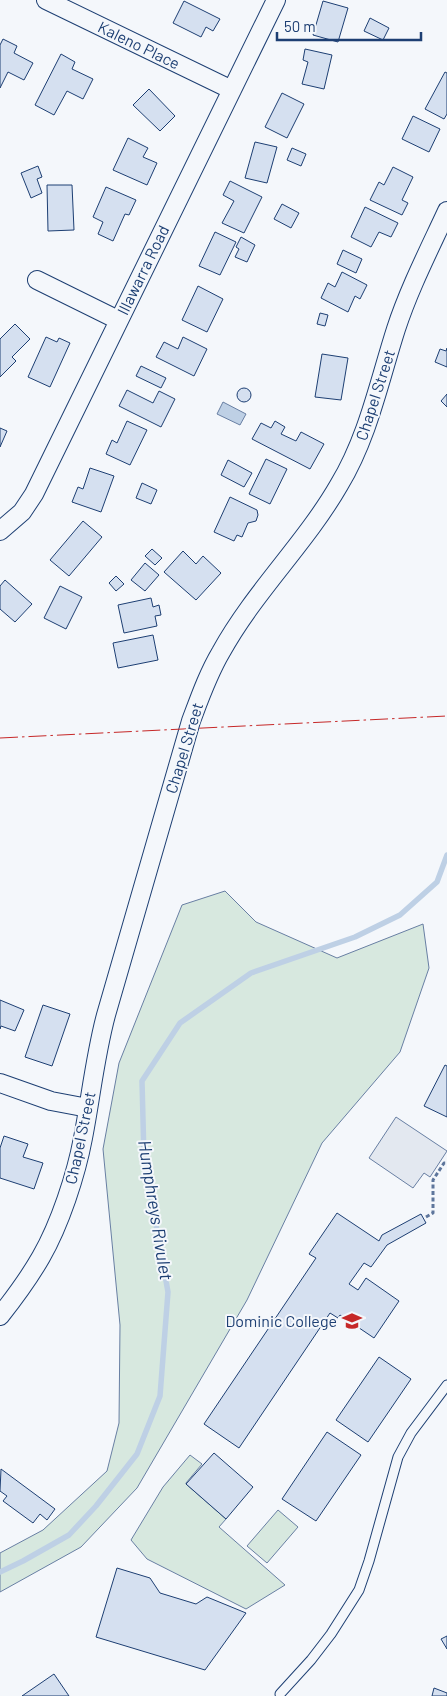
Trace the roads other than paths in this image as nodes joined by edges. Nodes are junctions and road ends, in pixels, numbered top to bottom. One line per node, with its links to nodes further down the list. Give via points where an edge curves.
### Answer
1 (46, 0): 3 (street, Kaleno Place)
2 (276, 0): 3 (street, Illawarra Road)
3 (232, 90): 6 (street, Illawarra Road)
4 (447, 211): 9 (street, Chapel Street, via 408,298 353,459 319,516 239,623 205,684 191,721 106,1015 97,1048)
5 (37, 280): 6 (street)
6 (118, 320): 7 (street, Illawarra Road, via 34,494 22,512)
7 (0, 531)
8 (0, 1083): 9 (street, via 51,1101)
9 (88, 1108): 10 (street, Chapel Street, via 73,1179 56,1225 28,1279)
10 (0, 1316)
11 (447, 1385): 12 (lane, via 411,1433 398,1458 370,1562 359,1590 331,1634)
12 (280, 1694)

